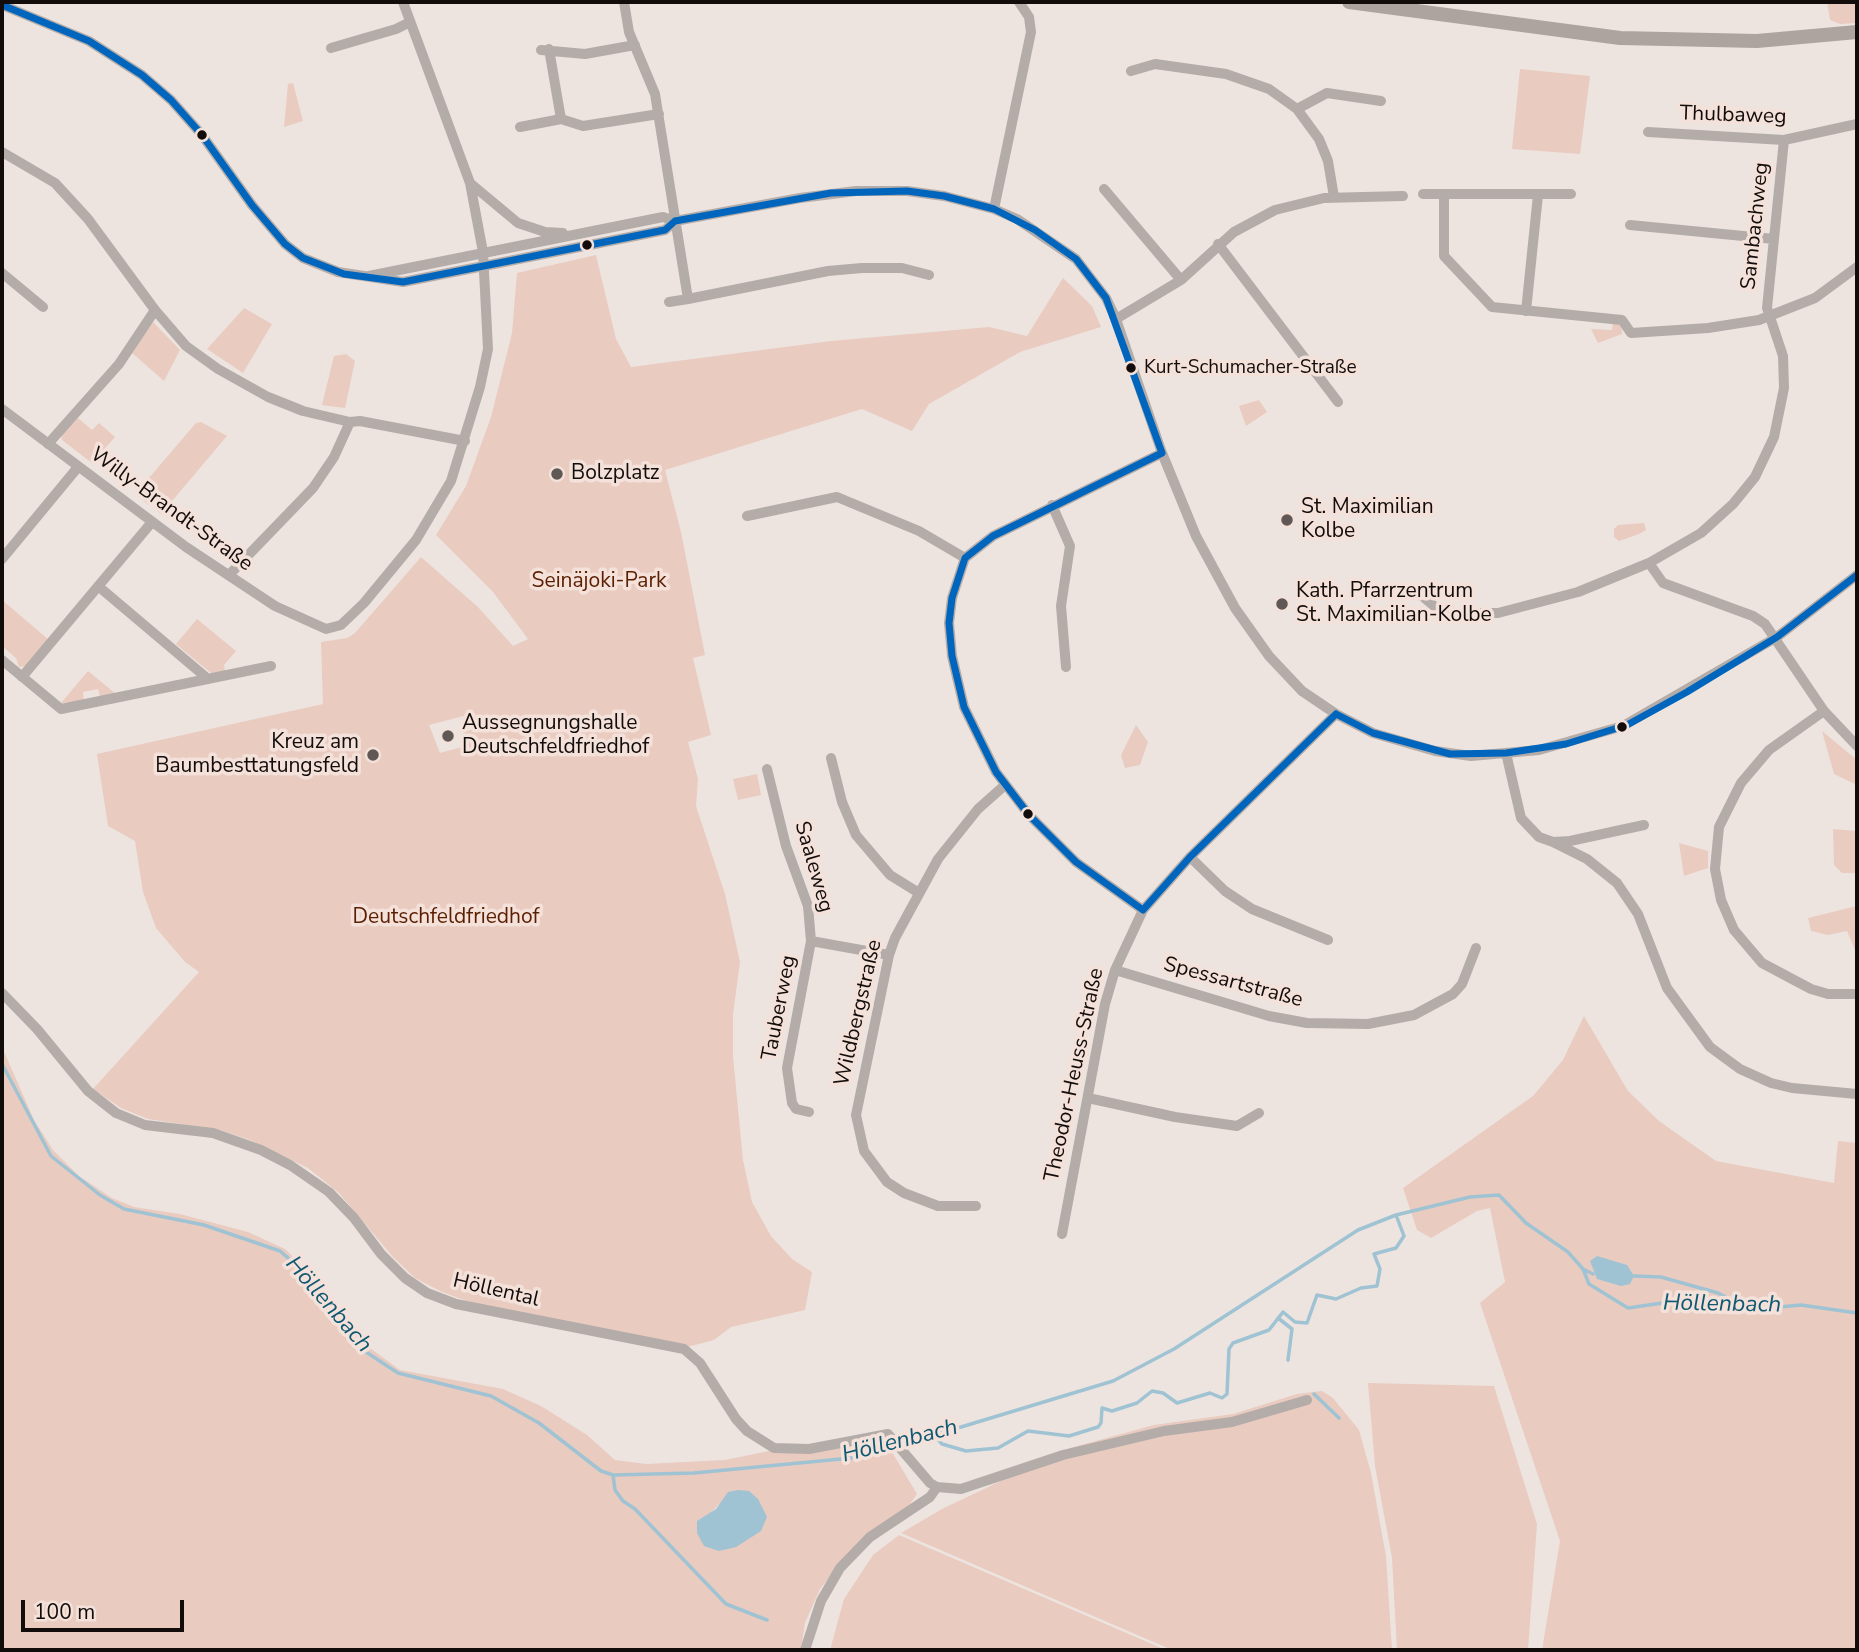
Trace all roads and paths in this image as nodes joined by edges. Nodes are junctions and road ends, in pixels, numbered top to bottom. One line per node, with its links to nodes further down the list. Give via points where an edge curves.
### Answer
1 (403, 2): 6 (street)
2 (624, 2): 8 (street)
3 (1019, 2): 28 (street, via 1029,17 1031,32)
4 (1349, 2): 7 (main road, via 1620,38 1757,41)
5 (2, 5): 39 (street, via 89,41 142,75 194,126 285,244 324,267)
6 (410, 22): 9 (street); 20 (street)
7 (1857, 32)
8 (635, 46): 13 (street, via 652,82); 14 (street, via 586,54 545,50)
9 (331, 48)
10 (1130, 71): 12 (street, via 1152,63 1226,74 1269,89)
11 (1381, 101): 12 (street, via 1327,93)
12 (1297, 109): 27 (street, via 1319,139)
13 (659, 114): 14 (street, via 583,126); 29 (street)
14 (561, 120): 16 (street)
15 (1857, 124): 18 (street, Thulbaweg)
16 (520, 127)
17 (1648, 132): 18 (street, Thulbaweg)
18 (1784, 140): 32 (street, Sambachweg)
19 (2, 152): 44 (street, via 55,183 88,219)
20 (470, 183): 31 (street, via 518,223 545,232); 34 (street)
21 (1104, 189): 40 (street)
22 (1423, 194): 23 (street)
23 (1444, 194): 24 (street); 45 (street, via 1444,256 1492,307)
24 (1538, 194): 25 (street); 45 (street)
25 (1571, 194)
26 (1403, 197): 27 (street)
27 (1334, 198): 33 (street, via 1275,210)
28 (994, 209): 29 (street, via 935,195 873,190); 47 (street, via 1076,259)
29 (675, 221): 31 (street, via 663,217); 35 (street, via 665,230); 41 (street)
30 (1630, 225): 32 (street)
31 (575, 234): 34 (street)
32 (1774, 239): 46 (street, Sambachweg)
33 (1219, 244): 40 (street); 48 (street)
34 (483, 252): 35 (street); 39 (street)
35 (484, 267): 39 (street, via 403,282); 51 (street, via 488,349)
36 (1857, 267): 46 (street, via 1815,298)
37 (2, 272): 43 (street)
38 (929, 275): 41 (street, via 902,268 828,271)
39 (369, 276)
40 (1181, 280): 47 (street)
41 (688, 299): 42 (street)
42 (669, 302)
43 (43, 307)
44 (155, 310): 50 (street, via 186,346 237,381 303,411); 52 (street, via 119,364)
45 (1526, 311): 46 (street, via 1622,320 1631,333 1709,328)
46 (1768, 317): 60 (street, via 1783,356 1784,380 1766,458 1733,504 1701,533)
47 (1116, 318): 53 (street)
48 (1338, 402)
49 (2, 411): 52 (street, Willy-Brandt-Straße)
50 (350, 422): 51 (street); 61 (street, via 313,488)
51 (465, 441): 61 (street, Willy-Brandt-Straße, via 451,481 416,540 341,625 326,629 275,606)
52 (48, 444): 54 (street, Willy-Brandt-Straße)
53 (1162, 453): 55 (street); 72 (street, via 1207,559 1250,631 1285,675)
54 (78, 467): 57 (street, Willy-Brandt-Straße); 59 (street)
55 (1052, 505): 58 (street, via 1009,525); 68 (street, via 1070,546 1061,606)
56 (747, 516): 58 (street, via 837,496 919,531)
57 (152, 522): 61 (street, Willy-Brandt-Straße); 63 (street)
58 (965, 558): 77 (street, via 950,609 953,656 971,723)
59 (2, 559)
60 (1649, 563): 64 (street, via 1578,592 1498,613 1458,613 1434,606); 65 (street, via 1664,583 1753,617)
61 (229, 575)
62 (1857, 575): 65 (street)
63 (98, 586): 69 (street); 70 (street)
64 (1422, 596)
65 (1777, 637): 71 (street); 74 (street, via 1623,726 1566,744)
66 (2, 660): 69 (street)
67 (271, 666): 70 (street)
68 (1066, 667)
69 (23, 677): 70 (street, via 61,709)
70 (208, 679)
71 (1824, 710): 73 (street); 89 (street, via 1769,750 1741,783 1719,827 1715,869 1734,930 1762,963 1811,989)
72 (1336, 714): 74 (street, via 1373,733 1435,751); 80 (street, Theodor-Heuss-Straße)
73 (1857, 747)
74 (1506, 754): 79 (street, via 1521,818 1539,837)
75 (831, 758): 81 (street, via 856,835 890,875)
76 (767, 769): 84 (street, Saaleweg, via 786,846 808,906)
77 (1005, 785): 81 (street, Wildbergstraße, via 951,841); 82 (street, via 1076,862)
78 (1644, 825): 79 (street)
79 (1553, 842): 90 (street, via 1587,859 1617,883 1638,914 1667,988 1710,1048 1771,1083)
80 (1190, 857): 82 (street, Theodor-Heuss-Straße); 83 (street, via 1225,891 1252,909)
81 (919, 893): 86 (street, Wildbergstraße)
82 (1143, 910): 87 (street, Theodor-Heuss-Straße)
83 (1328, 940)
84 (811, 942): 86 (street, Saaleweg); 92 (street, Tauberweg, via 787,1068 792,1103)
85 (1476, 948): 87 (street, Spessartstraße, via 1462,984 1452,994 1414,1014 1368,1024 1307,1023 1269,1016)
86 (888, 955): 94 (street, Wildbergstraße, via 856,1115 859,1141 876,1170 904,1193 938,1206)
87 (1115, 970): 91 (street, Theodor-Heuss-Straße)
88 (2, 993): 97 (street, Höllental, via 88,1091 116,1113 145,1125 213,1133 290,1165 329,1192 381,1254 427,1293 456,1304 684,1349 699,1363 736,1419 774,1448 809,1449 888,1434)
89 (1857, 994)
90 (1857, 1094)
91 (1088, 1098): 93 (street, via 1237,1126); 95 (street, Theodor-Heuss-Straße)
92 (809, 1112)
93 (1259, 1113)
94 (976, 1206)
95 (1062, 1234)
96 (1307, 1400): 97 (street, via 1232,1422 1164,1431 1063,1455 981,1485)
97 (937, 1487): 98 (street, via 930,1497 870,1538 840,1568 821,1601)
98 (805, 1650)

